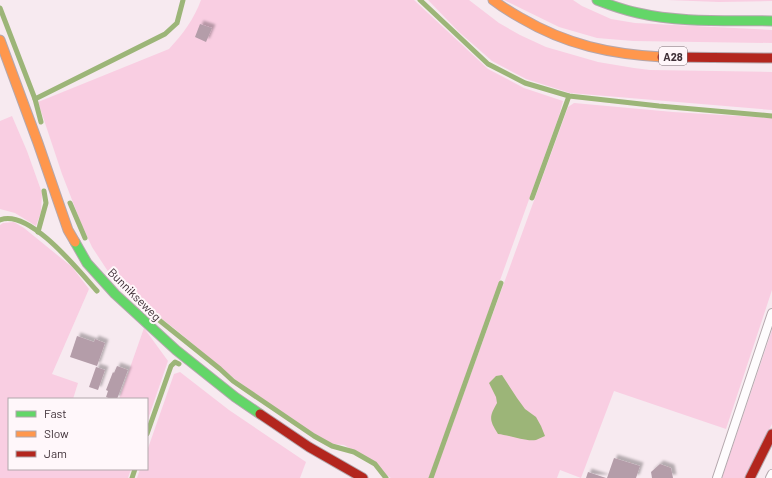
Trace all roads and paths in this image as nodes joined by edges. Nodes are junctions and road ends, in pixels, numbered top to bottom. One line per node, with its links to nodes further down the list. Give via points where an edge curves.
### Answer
1 (493, 0): 5 (main road, A28, via 554,35 611,52)
2 (597, 0): 3 (main road, via 614,8 641,15)
3 (772, 21)
4 (0, 40): 9 (main road, Bunnikseweg, via 68,230 87,263 176,350 235,397 309,447)
5 (772, 58)
6 (772, 313): 10 (lane)
7 (772, 434): 11 (main road)
8 (772, 474): 12 (lane)
9 (363, 478)
10 (717, 478)
11 (750, 478)
12 (770, 478)

